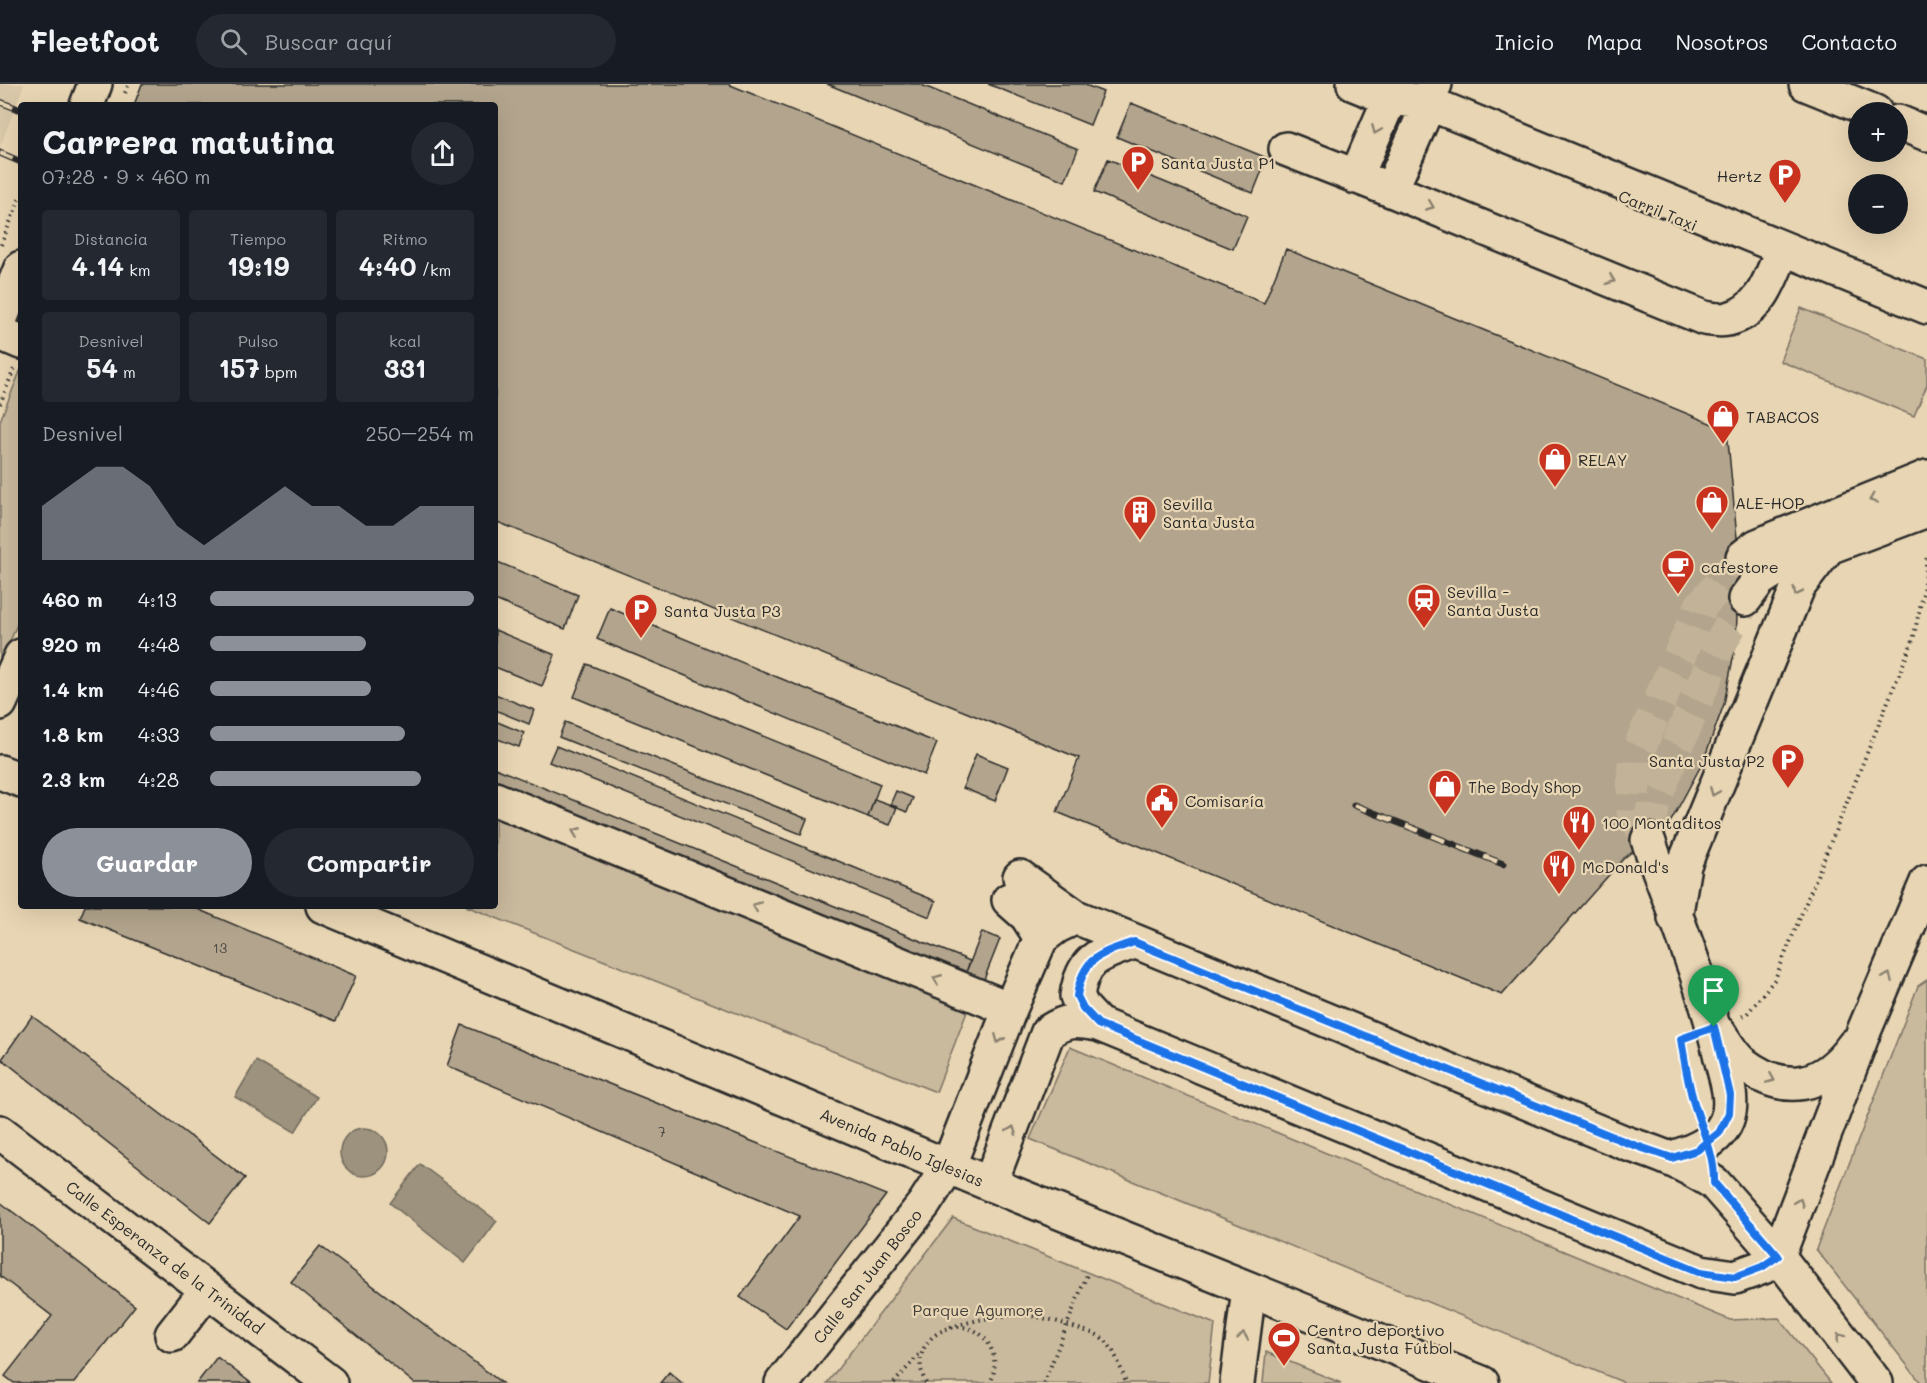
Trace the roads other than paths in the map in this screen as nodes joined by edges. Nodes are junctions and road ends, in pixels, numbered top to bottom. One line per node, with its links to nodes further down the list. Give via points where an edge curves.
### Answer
1 (95, 84): 6 (main road)
2 (1354, 84): 4 (main road)
3 (1813, 86): 7 (main road)
4 (1392, 91): 5 (main road); 11 (main road, one-way to 11)
5 (1428, 101): 12 (main road); 13 (main road)
6 (88, 102)
7 (1851, 102)
8 (1908, 126): 9 (main road)
9 (1927, 134)
10 (1286, 149): 11 (main road)
11 (1356, 177): 12 (main road)
12 (1391, 190): 13 (main road, one-way to 13, via 1704,318 1726,320 1749,310 1765,292)
13 (1781, 253): 15 (main road); 17 (main road)
14 (18, 275): 16 (main road)
15 (1927, 307)
16 (0, 320)
17 (1927, 320)
18 (0, 333): 19 (main road)
19 (18, 351)
20 (1927, 477): 23 (main road, one-way to 23, via 1757,546)
21 (1927, 510): 22 (main road)
22 (1830, 545): 24 (main road, via 1786,563 1760,580); 34 (main road, one-way to 34, via 1798,587 1684,866)
23 (1743, 557)
24 (1745, 599)
25 (18, 663): 26 (main road)
26 (0, 703)
27 (0, 772): 28 (main road)
28 (18, 779)
29 (498, 800): 37 (main road, one-way to 29)
30 (1648, 840): 34 (main road)
31 (1927, 882): 40 (main road, one-way to 31)
32 (330, 909): 43 (main road, Avenida Pablo Iglesias)
33 (1076, 917): 35 (main road); 35 (main road, via 1014,889); 36 (main road)
34 (1675, 918): 39 (main road)
35 (1041, 938): 37 (main road, Calle San Juan Bosco)
36 (1134, 942): 38 (main road, via 1097,956 1082,974 1077,996); 42 (main road)
37 (1011, 1009): 43 (main road, Calle San Juan Bosco, one-way to 43)
38 (1098, 1024): 44 (main road, one-way to 38, via 1048,1032 1064,1021); 45 (main road, via 1701,1272 1735,1277)
39 (1714, 1027): 40 (main road, one-way to 40, via 1740,1063 1776,1083 1814,1082 1842,1062); 42 (main road, via 1730,1095 1729,1113 1719,1133 1708,1142)
40 (1864, 1030): 45 (main road, one-way to 40)
41 (0, 1132): 47 (main road, Calle Esperanza de la Trinidad)
42 (1672, 1158): 45 (main road, via 1714,1183)
43 (948, 1167): 44 (main road, Avenida Pablo Iglesias); 50 (main road, Calle San Juan Bosco, via 924,1204)
44 (990, 1184): 46 (main road, Avenida Pablo Iglesias)
45 (1778, 1256): 53 (main road, one-way to 45)
46 (1249, 1289): 51 (main road, one-way to 46); 52 (main road, Avenida Pablo Iglesias)
47 (207, 1290): 48 (main road); 49 (main road, Calle Esperanza de la Trinidad)
48 (172, 1335)
49 (330, 1383)
50 (782, 1383)
51 (1237, 1383)
52 (1482, 1383)
53 (1876, 1383)

